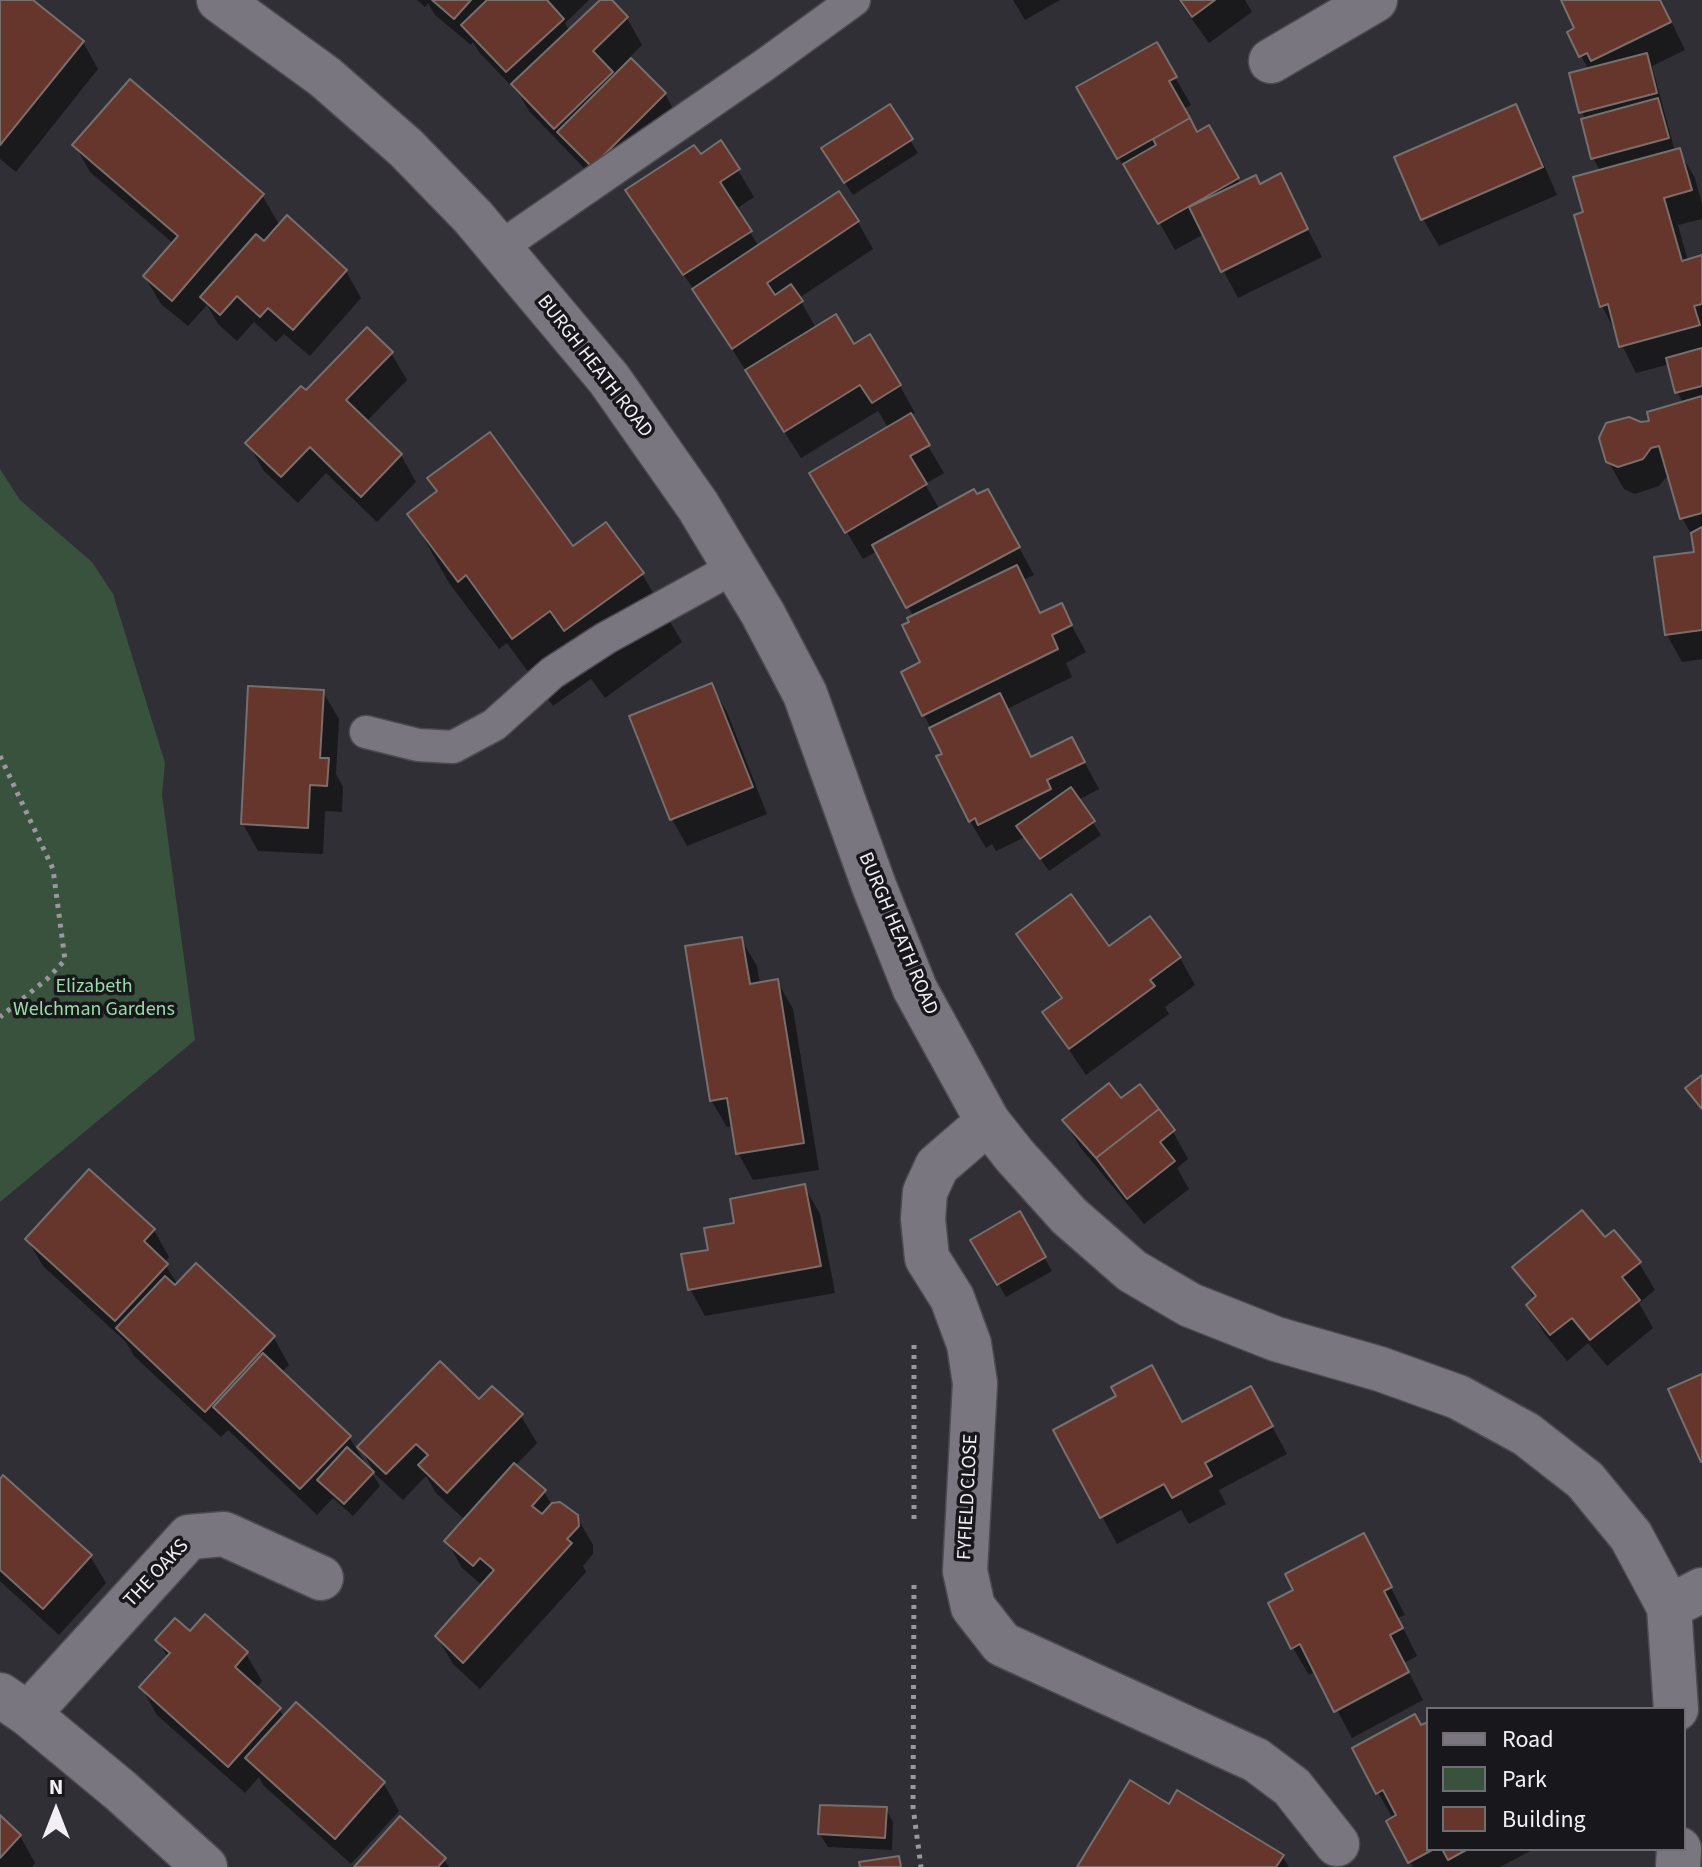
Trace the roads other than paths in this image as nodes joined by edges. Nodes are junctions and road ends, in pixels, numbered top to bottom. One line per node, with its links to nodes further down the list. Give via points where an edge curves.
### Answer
1 (219, 0): 5 (main road, BURGH HEATH ROAD, via 325,77 406,148)
2 (854, 0): 5 (lane)
3 (1375, 0): 4 (main road)
4 (1271, 61)
5 (499, 248): 6 (main road, BURGH HEATH ROAD, via 609,379)
6 (735, 567): 7 (lane, via 606,638 552,673 494,725 453,747); 8 (main road, BURGH HEATH ROAD, via 805,694 915,989)
7 (366, 732)
8 (988, 1122): 10 (main road, BURGH HEATH ROAD, via 1069,1216 1132,1271 1190,1305 1276,1339 1458,1397 1526,1434 1585,1480); 13 (main road, FYFIELD CLOSE, via 937,1166 925,1192 923,1219 927,1258 952,1298 969,1344 975,1383 965,1571 973,1607 1002,1644 1256,1760 1292,1787)
9 (321, 1578): 11 (main road, THE OAKS, via 224,1534 189,1537)
10 (1686, 1598): 12 (main road, BURGH HEATH ROAD)
11 (14, 1704): 14 (main road)
12 (1676, 1707)
13 (1337, 1844)
14 (205, 1867)

